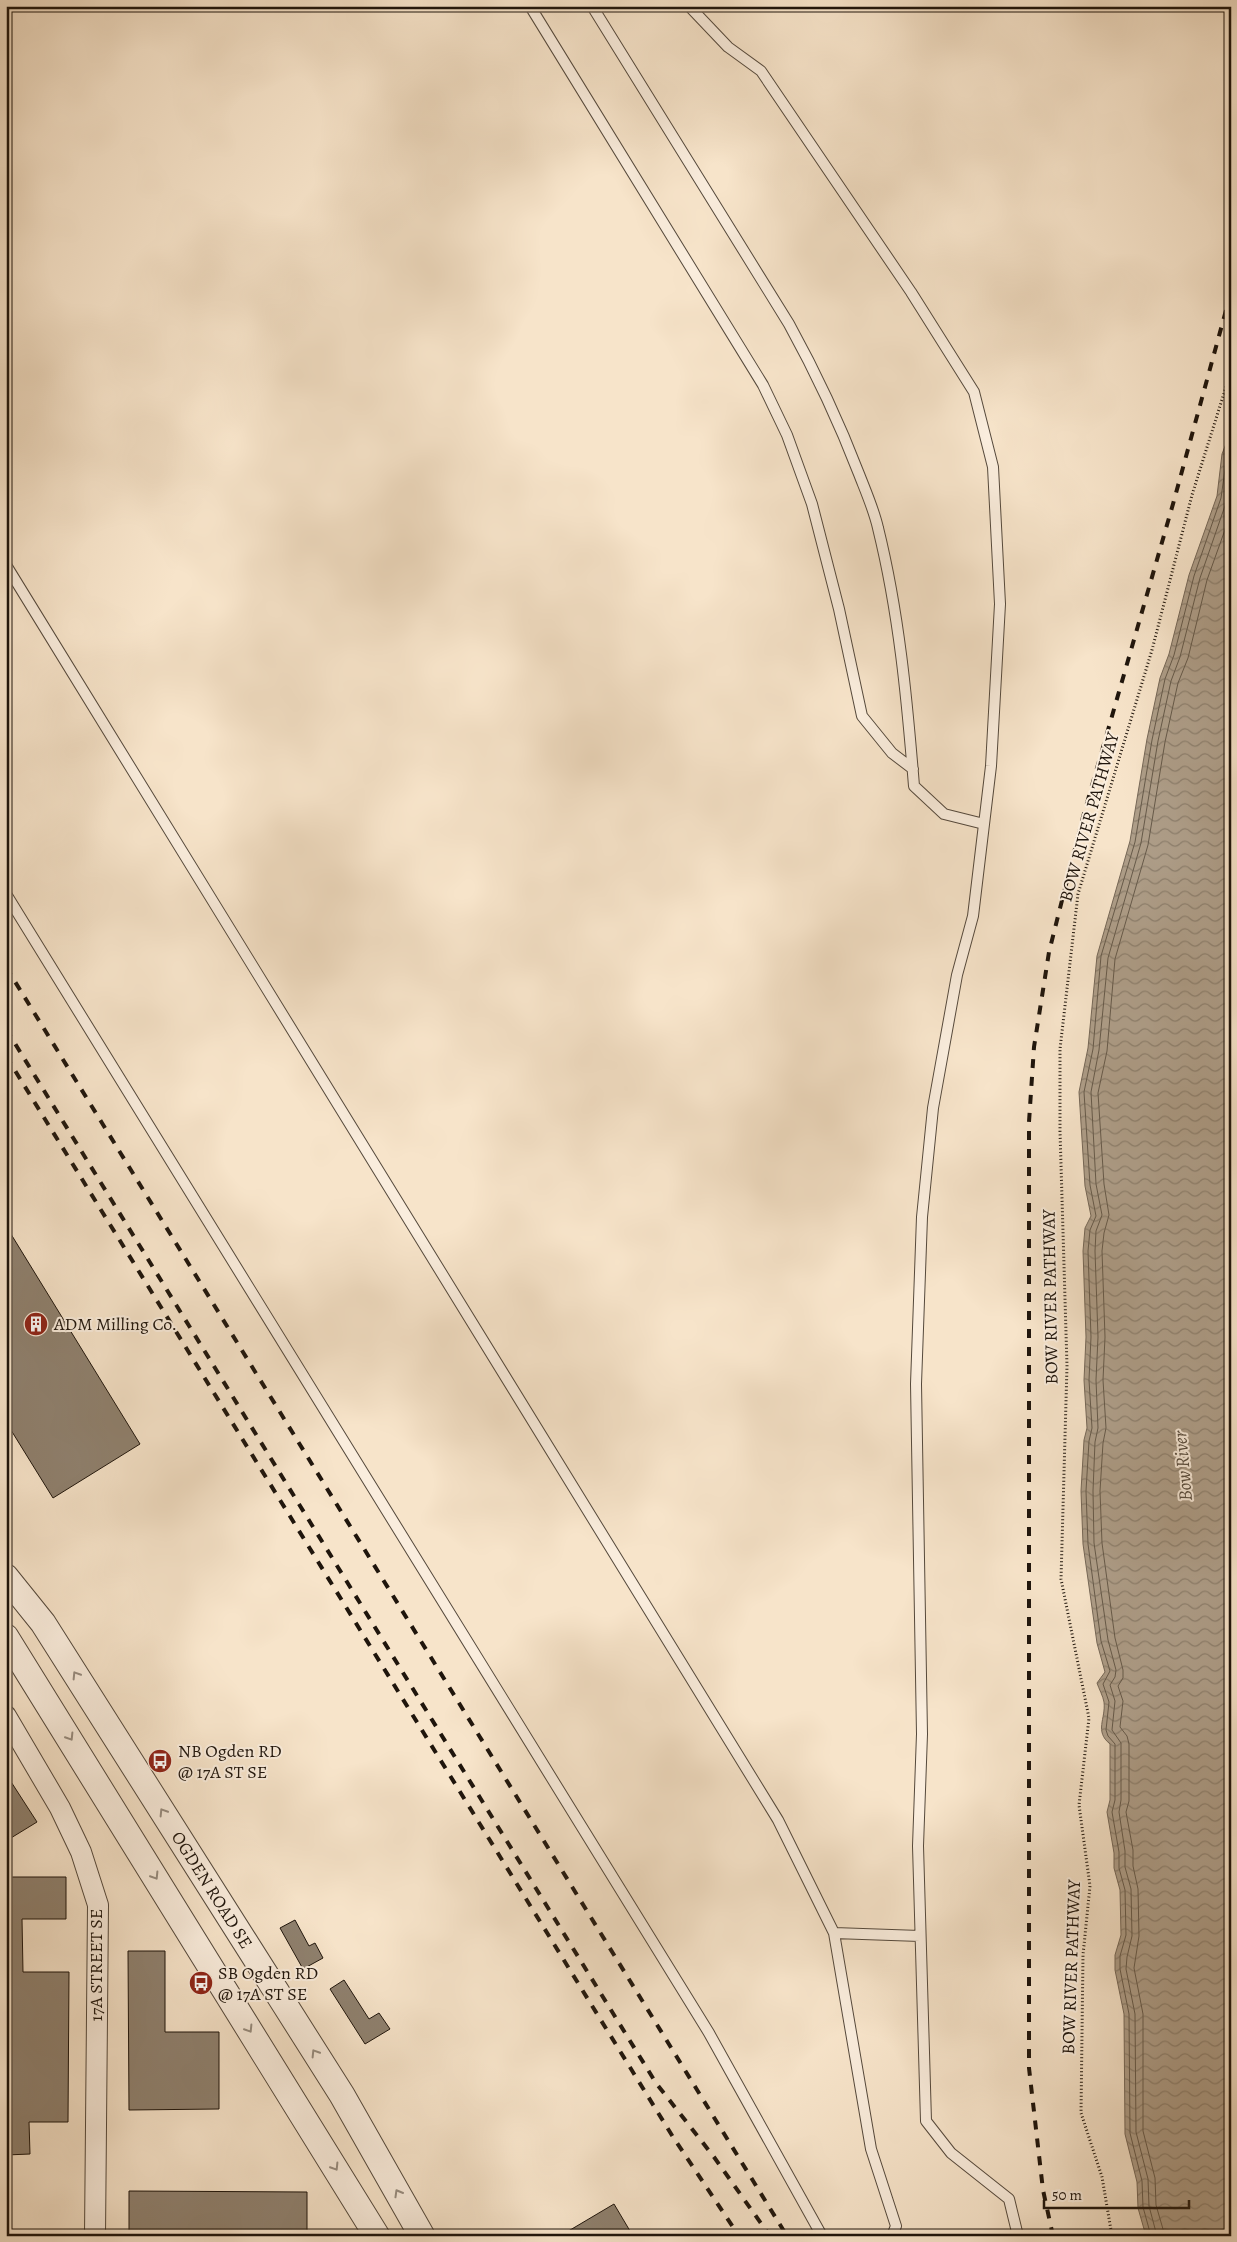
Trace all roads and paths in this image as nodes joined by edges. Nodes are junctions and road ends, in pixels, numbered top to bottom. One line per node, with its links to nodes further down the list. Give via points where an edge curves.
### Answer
1 (530, 6): 6 (lane, via 762,385 787,435 812,504 862,716 892,753)
2 (592, 6): 6 (lane, via 789,324 815,370 841,428 878,526 896,609)
3 (689, 6): 7 (lane, via 728,47 761,71 911,292 974,392 993,467 1000,604 991,766)
4 (1231, 371): 20 (path, BOW RIVER PATHWAY, via 1192,495 1152,650 1078,894 1060,1049 1067,1366 1061,1579 1089,1718 1079,1805 1090,1886 1083,1955 1082,2113 1102,2177)
5 (6, 565): 12 (lane, via 778,1820)
6 (913, 769): 7 (lane, via 914,786 944,814)
7 (984, 824): 13 (lane, via 972,916 957,975 933,1108 922,1217 916,1384 922,1734 918,1846)
8 (6, 894): 17 (lane, via 709,2033)
9 (6, 1577): 16 (street, OGDEN ROAD SE, one-way to 9, via 320,2061 43,1623)
10 (6, 1637): 15 (street, one-way to 15)
11 (6, 1716): 14 (street, 17A STREET SE, via 60,1808 77,1843 98,1905)
12 (834, 1933): 13 (lane); 18 (lane, via 871,2149 896,2226)
13 (920, 1936): 19 (lane, via 926,2121 951,2153 1009,2199)
14 (96, 2236)
15 (377, 2236)
16 (422, 2236)
17 (822, 2236)
18 (892, 2236)
19 (1018, 2236)
20 (1112, 2236)

